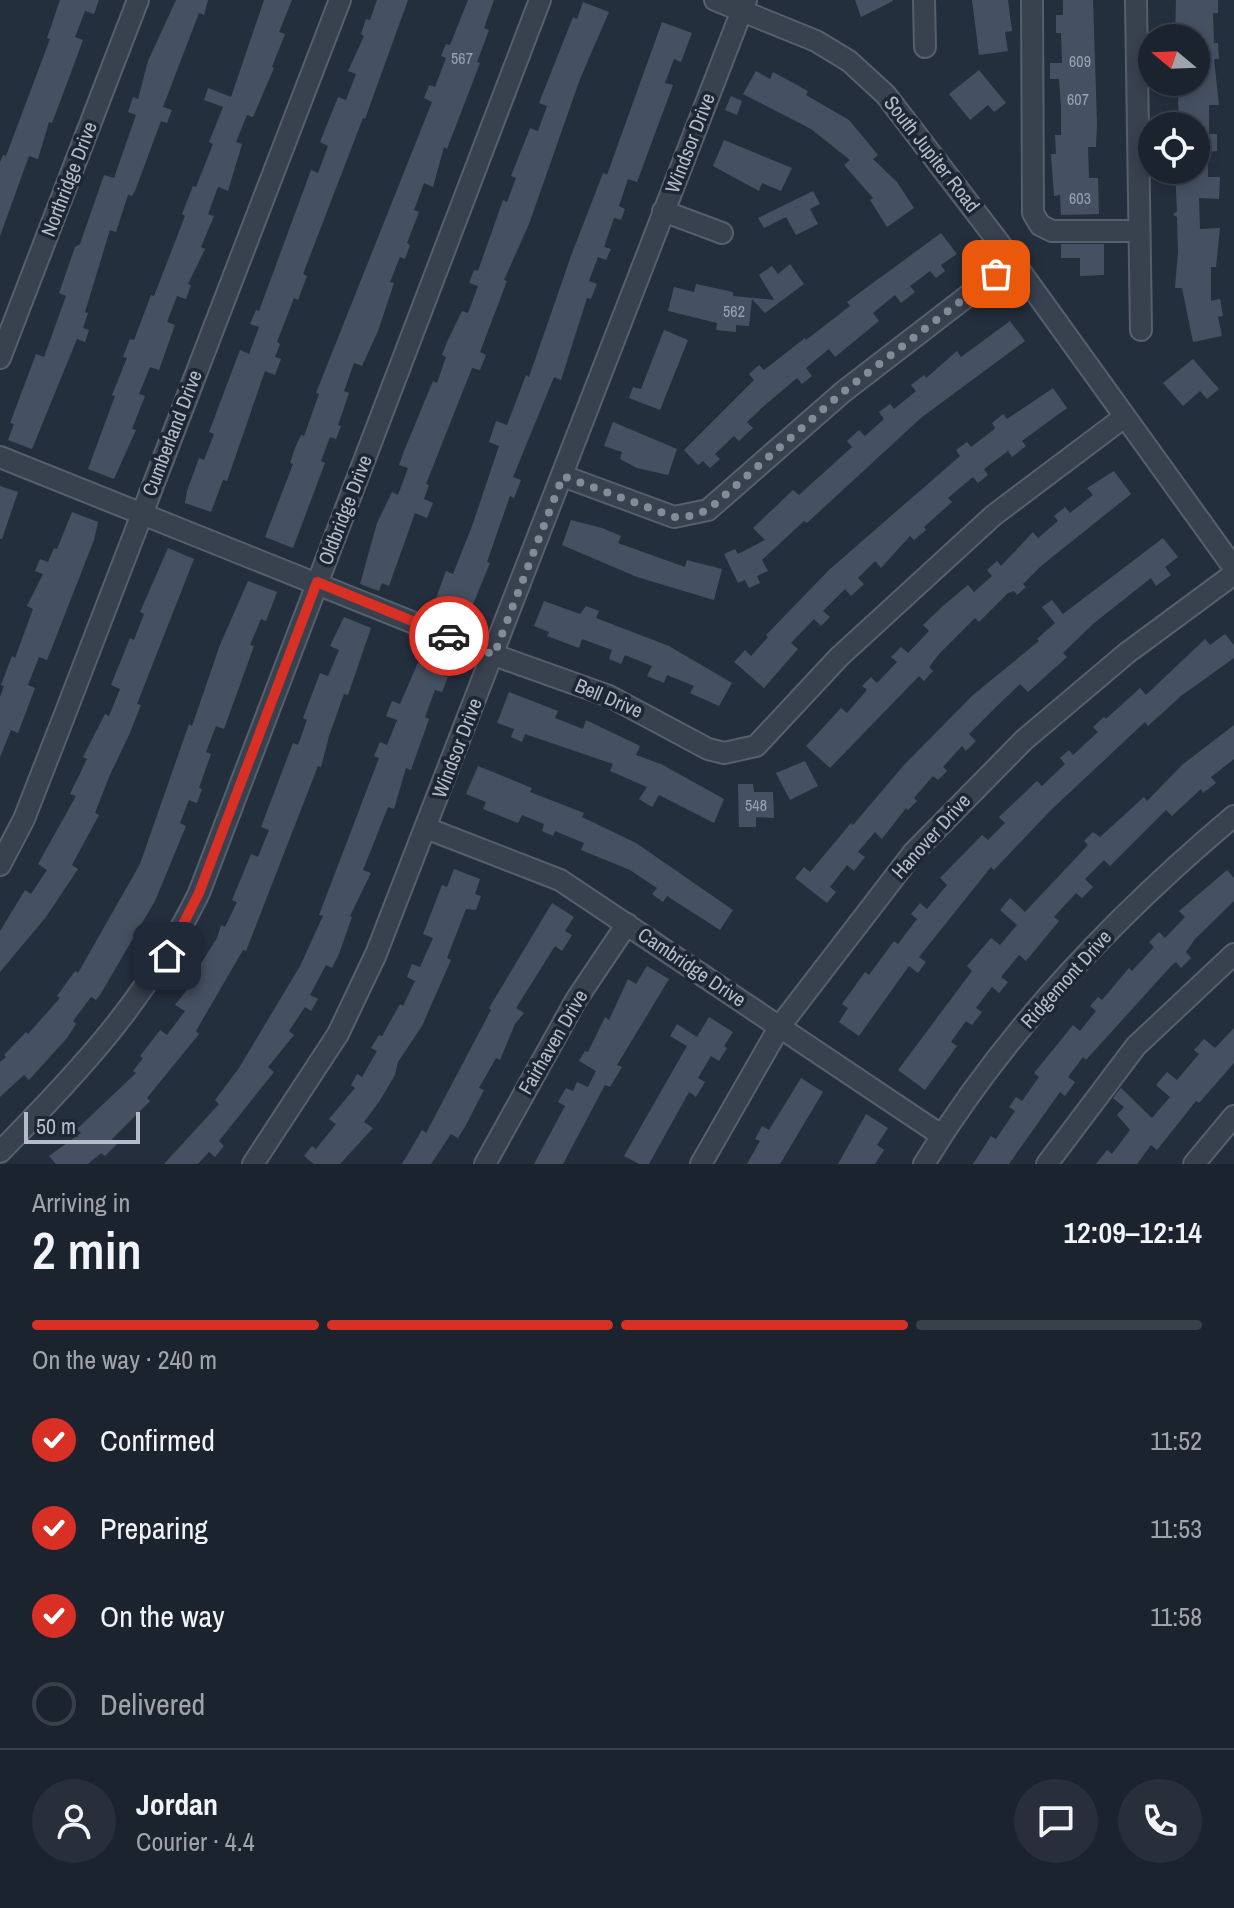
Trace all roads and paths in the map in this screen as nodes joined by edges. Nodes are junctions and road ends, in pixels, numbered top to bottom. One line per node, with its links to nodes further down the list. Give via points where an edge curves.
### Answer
1 (138, 0): 15 (street, Northridge Drive)
2 (340, 0): 19 (street, Cumberland Drive)
3 (540, 0): 21 (street, Oldbridge Drive)
4 (715, 0): 8 (street, South Jupiter Road)
5 (924, 0): 9 (street)
6 (1032, 0): 11 (street, via 1033,213 1052,231)
7 (1136, 0): 11 (street)
8 (743, 5): 10 (street, Windsor Drive); 13 (street, South Jupiter Road, via 816,41 864,74 907,119)
9 (925, 47)
10 (663, 211): 12 (street); 18 (street, Windsor Drive)
11 (1139, 231): 14 (street)
12 (722, 233)
13 (1013, 261): 16 (street, South Jupiter Road); 18 (street, via 843,392 708,510 674,517)
14 (1141, 330)
15 (0, 358)
16 (1123, 418): 20 (street, South Jupiter Road); 22 (street, Bell Drive, via 994,515 839,657 769,735 740,752 708,749 637,708)
17 (0, 457): 19 (street, Bell Drive)
18 (563, 476): 22 (street, Windsor Drive)
19 (140, 514): 21 (street, Bell Drive); 25 (street, Cumberland Drive, via 24,819)
20 (1234, 571): 28 (street, Hanover Drive, via 1090,682 973,789 868,907)
21 (317, 582): 22 (street, Bell Drive); 31 (street, Oldbridge Drive, via 176,941 138,1000 85,1066)
22 (494, 655): 24 (street, Windsor Drive)
23 (1234, 816): 30 (street, Ridgemont Drive, via 1140,899 1077,965)
24 (426, 828): 26 (street, Cambridge Drive, via 560,880); 32 (street, Windsor Drive, via 338,1034)
25 (0, 865)
26 (627, 924): 28 (street, Cambridge Drive); 33 (street, Fairhaven Drive, via 560,1027)
27 (1234, 954): 36 (street, via 1136,1046)
28 (780, 1026): 30 (street, Cambridge Drive); 34 (street, Hanover Drive)
29 (1234, 1116): 37 (street)
30 (941, 1135): 35 (street, Ridgemont Drive)
31 (0, 1152)
32 (253, 1164)
33 (485, 1164)
34 (701, 1164)
35 (924, 1164)
36 (1047, 1164)
37 (1194, 1164)

